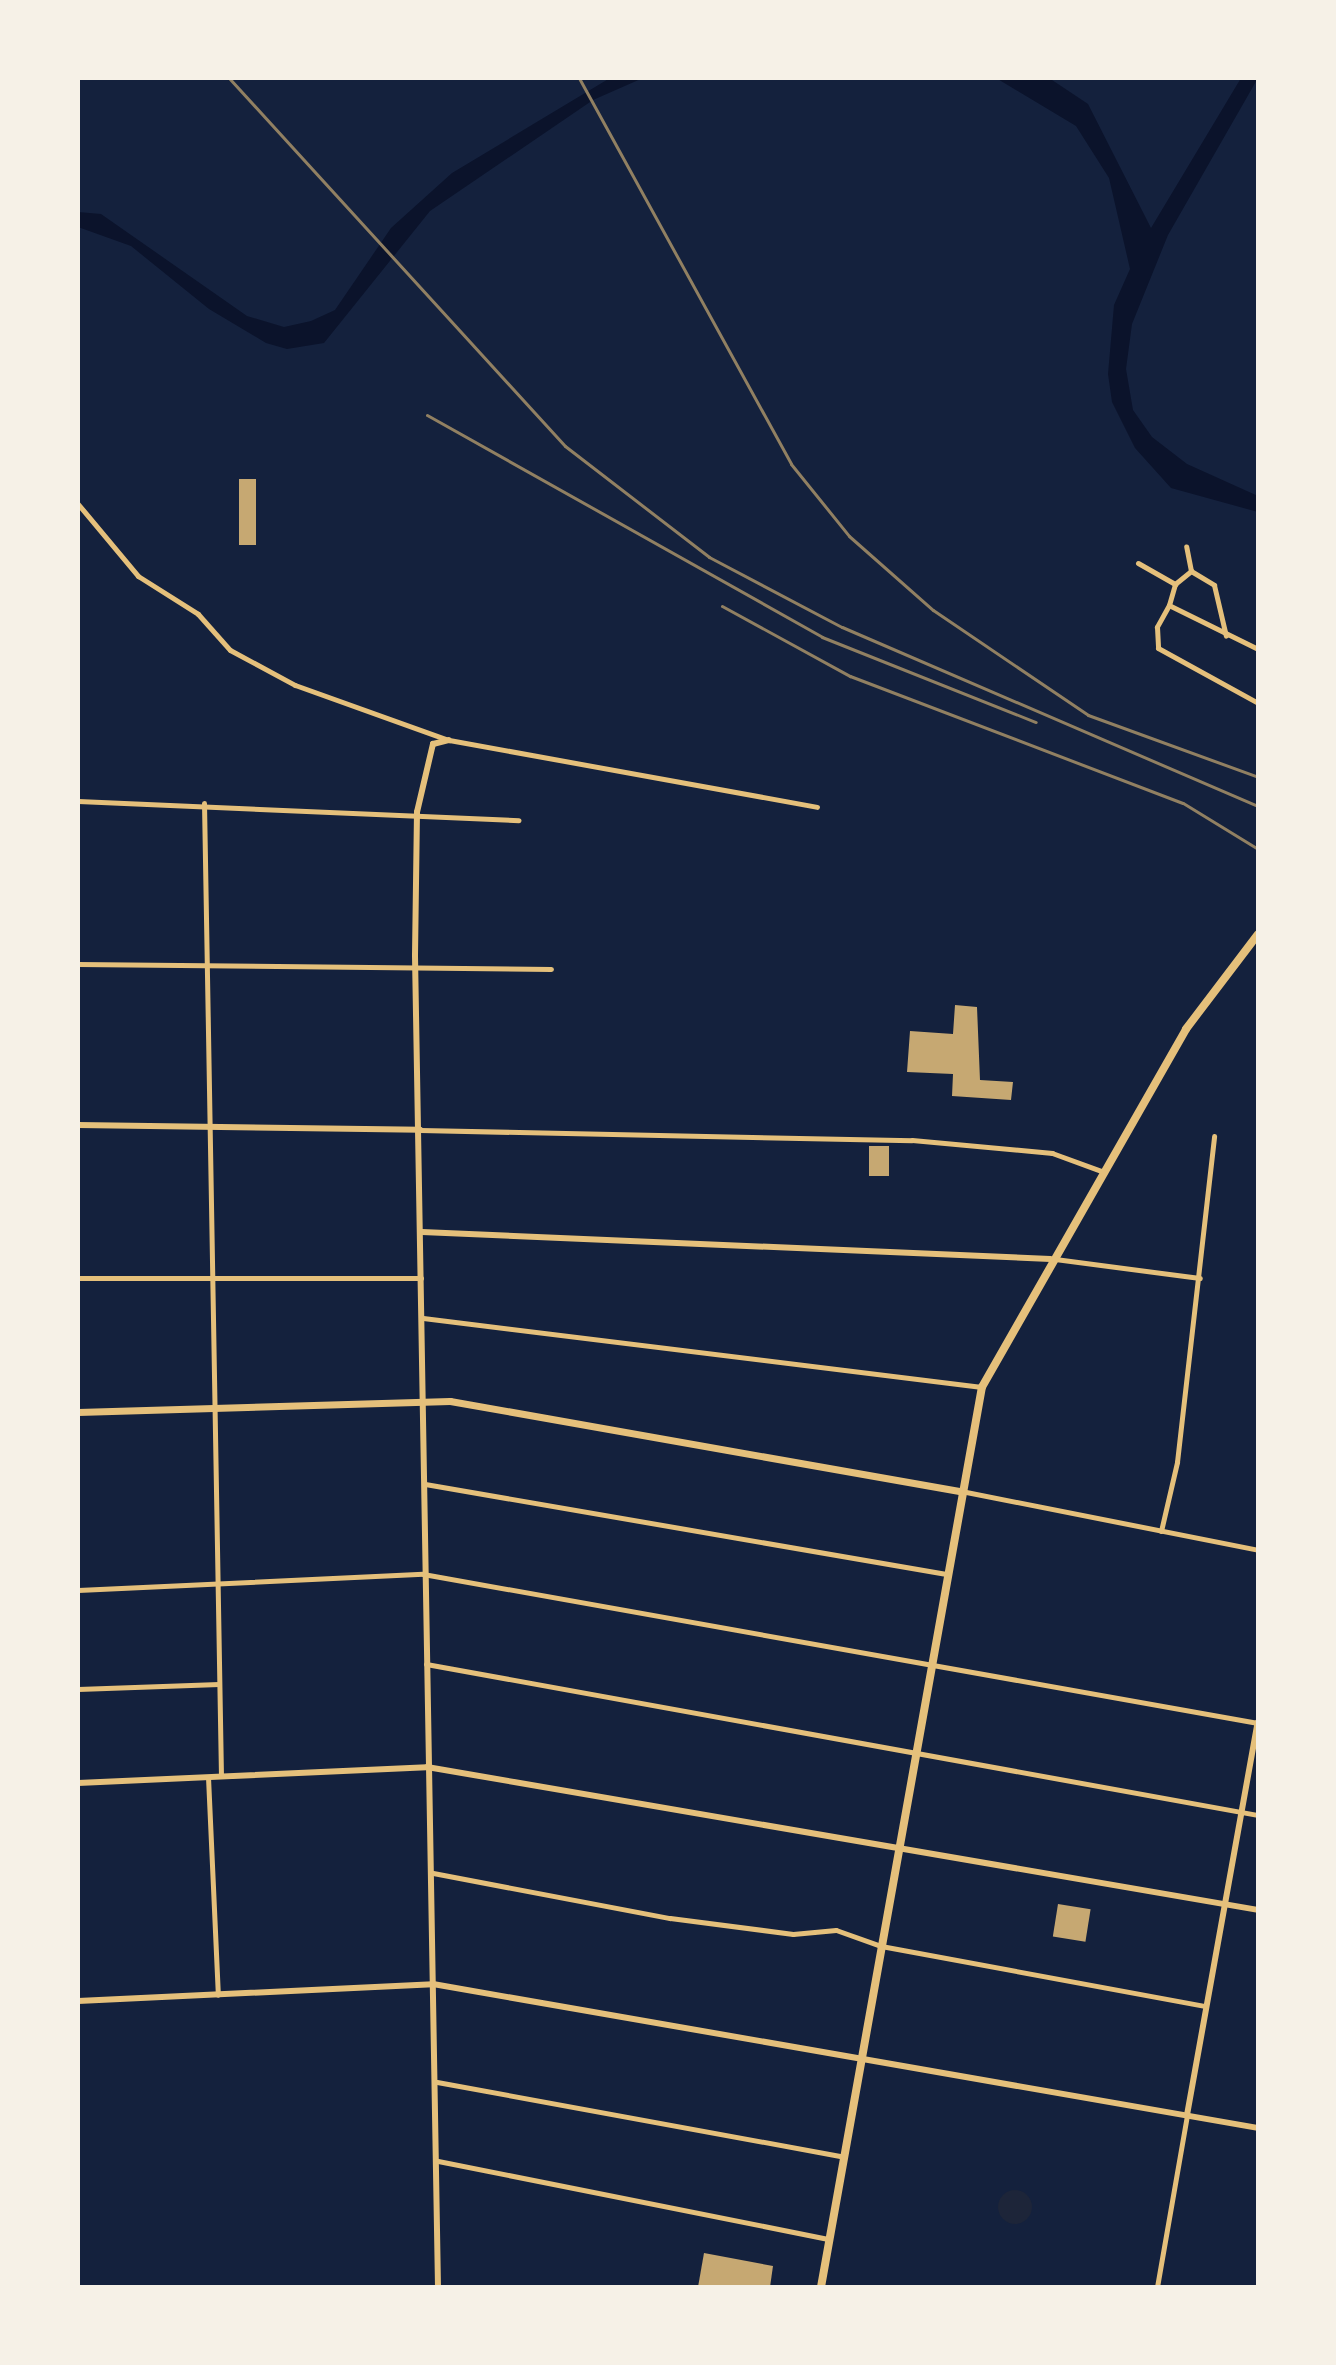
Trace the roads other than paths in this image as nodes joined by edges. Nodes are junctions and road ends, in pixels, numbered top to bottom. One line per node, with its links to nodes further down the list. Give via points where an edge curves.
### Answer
1 (78, 504): 10 (street, via 138,576 198,614 230,650 295,685)
2 (1186, 546): 4 (street)
3 (1138, 563): 5 (street)
4 (1191, 571): 5 (street); 7 (street, via 1214,585)
5 (1175, 584): 6 (street)
6 (1169, 605): 7 (street); 9 (street, via 1157,627 1158,648)
7 (1226, 636): 8 (street)
8 (1258, 649)
9 (1258, 703)
10 (426, 730): 11 (street); 12 (street)
11 (449, 740): 12 (street); 15 (street)
12 (433, 744): 16 (street)
13 (78, 801): 14 (street)
14 (204, 803): 16 (street); 19 (street)
15 (817, 807)
16 (417, 812): 17 (street); 21 (street)
17 (519, 820)
18 (1258, 934): 27 (main road, via 1186,1029)
19 (203, 963): 20 (street); 21 (street); 24 (street)
20 (78, 964)
21 (415, 967): 22 (street); 25 (street)
22 (551, 969)
23 (78, 1125): 24 (street)
24 (211, 1127): 25 (street); 30 (street)
25 (420, 1130): 27 (street, via 912,1140 1052,1153); 28 (street)
26 (1214, 1136): 33 (street)
27 (1104, 1172): 29 (main road)
28 (422, 1232): 29 (street); 32 (street)
29 (1050, 1259): 33 (street); 35 (main road)
30 (213, 1277): 31 (street); 32 (street); 37 (street)
31 (78, 1278)
32 (422, 1278): 34 (street)
33 (1200, 1278): 41 (street, via 1177,1462)
34 (423, 1318): 35 (street); 36 (street)
35 (982, 1387): 40 (main road)
36 (424, 1400): 37 (main road); 39 (street); 40 (main road)
37 (215, 1406): 38 (main road); 45 (street)
38 (78, 1412)
39 (425, 1484): 43 (street); 44 (street)
40 (959, 1491): 41 (street); 44 (main road)
41 (1161, 1531): 42 (street)
42 (1258, 1550)
43 (423, 1574): 45 (street); 47 (street); 48 (street)
44 (946, 1574): 47 (main road)
45 (216, 1581): 46 (street); 49 (street)
46 (78, 1590)
47 (930, 1660): 51 (street); 52 (main road)
48 (425, 1664): 52 (street); 53 (street)
49 (219, 1684): 50 (street); 54 (street)
50 (78, 1689)
51 (1258, 1723): 57 (street)
52 (915, 1749): 57 (street); 59 (main road)
53 (427, 1767): 54 (street); 59 (street); 60 (street)
54 (221, 1776): 55 (street)
55 (208, 1777): 56 (street); 65 (street)
56 (78, 1783)
57 (1241, 1812): 58 (street); 61 (street)
58 (1258, 1815)
59 (897, 1847): 61 (street); 63 (main road)
60 (433, 1873): 63 (street, via 670,1918 793,1934 836,1930); 64 (street)
61 (1224, 1904): 62 (street); 67 (street)
62 (1258, 1910)
63 (881, 1946): 67 (street); 68 (main road)
64 (433, 1984): 65 (street); 68 (street); 69 (street)
65 (219, 1996): 66 (street)
66 (78, 2001)
67 (1206, 2006): 70 (street)
68 (859, 2056): 70 (street); 72 (main road)
69 (437, 2082): 72 (street); 73 (street)
70 (1187, 2115): 71 (street); 77 (street)
71 (1258, 2128)
72 (841, 2156): 74 (main road)
73 (438, 2161): 74 (street); 75 (street)
74 (829, 2239): 76 (main road)
75 (438, 2287)
76 (821, 2287)
77 (1157, 2287)

